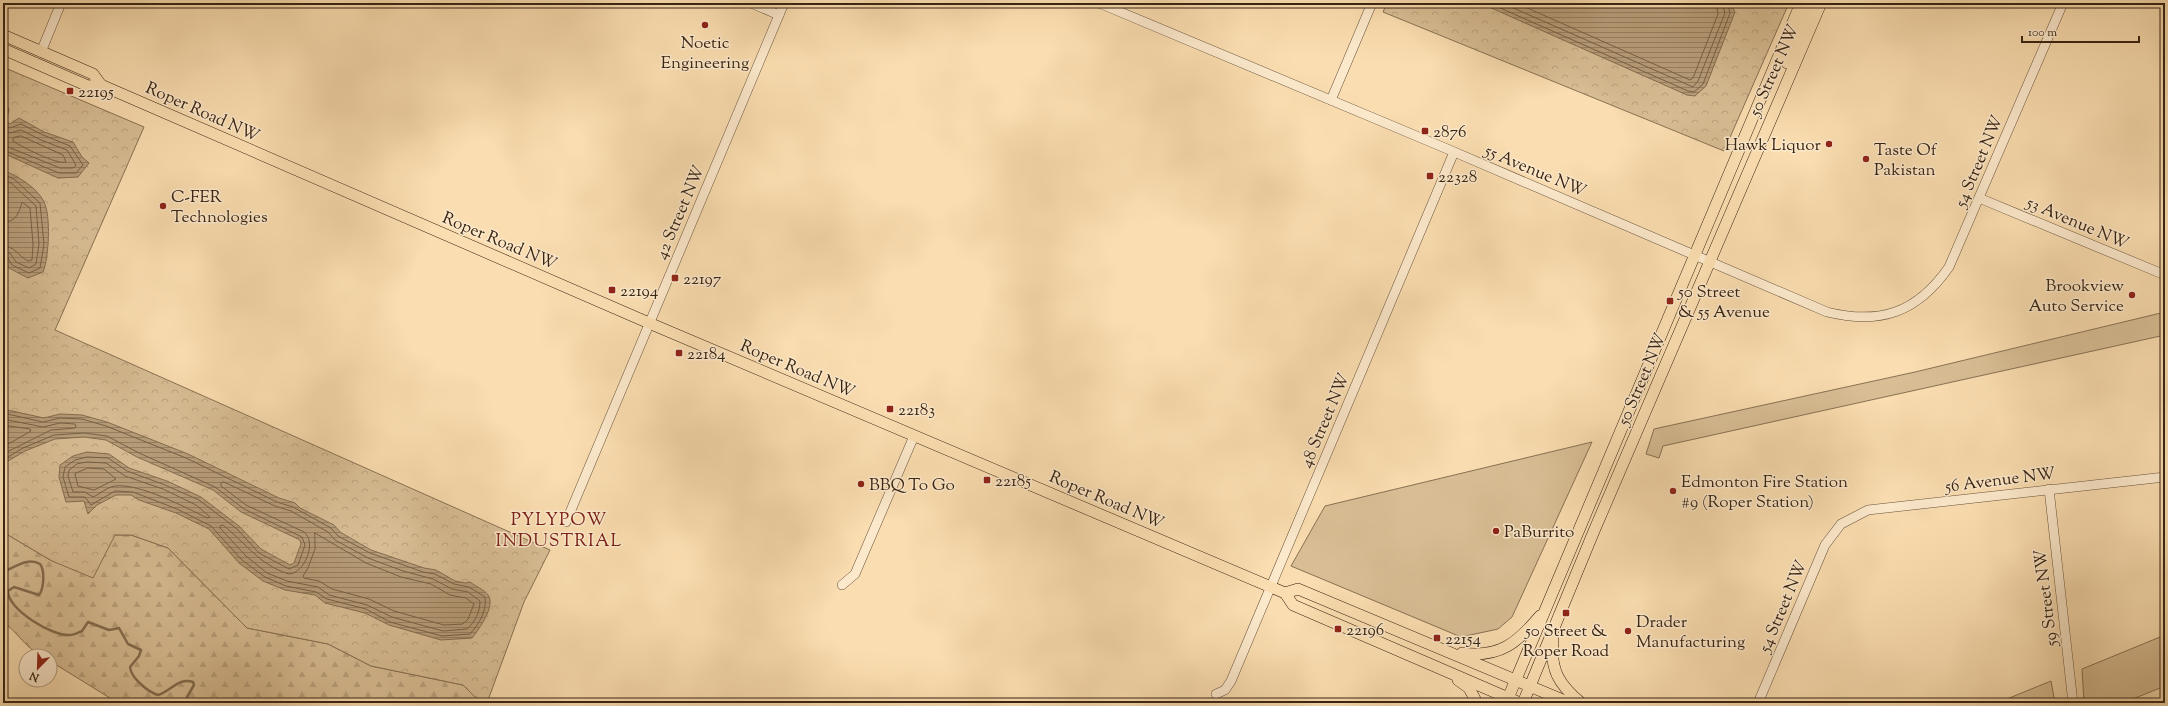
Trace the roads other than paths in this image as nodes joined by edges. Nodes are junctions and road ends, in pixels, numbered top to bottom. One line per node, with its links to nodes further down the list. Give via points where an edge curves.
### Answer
1 (61, 3): 13 (street)
2 (750, 3): 10 (street)
3 (784, 3): 10 (street, 42 Street NW)
4 (1099, 3): 15 (street, 55 Avenue NW)
5 (1372, 3): 15 (street)
6 (1801, 3): 19 (main road, 50 Street NW)
7 (1811, 3): 16 (main road, via 1788,60)
8 (1821, 3): 16 (main road, 50 Street NW)
9 (2063, 3): 18 (street, 54 Street NW)
10 (779, 15): 23 (street, 42 Street NW)
11 (3, 35): 13 (main road, Roper Road NW)
12 (3, 50): 14 (main road, Roper Road NW, via 88,86)
13 (41, 52): 14 (main road, Roper Road NW, via 93,74)
14 (101, 85): 23 (main road, Roper Road NW)
15 (1331, 100): 17 (street, 55 Avenue NW)
16 (1774, 110): 20 (main road, 50 Street NW)
17 (1454, 152): 19 (street, 55 Avenue NW); 30 (street, 48 Street NW)
18 (1979, 198): 21 (street, 53 Avenue NW); 22 (street, 54 Street NW, via 1957,250 1939,281 1910,306)
19 (1695, 255): 20 (street, 55 Avenue NW); 32 (main road, 50 Street NW)
20 (1710, 261): 22 (street, 55 Avenue NW, via 1827,312 1864,318); 33 (main road, 50 Street NW)
21 (2165, 275)
22 (1897, 313)
23 (649, 323): 24 (main road, Roper Road NW); 27 (street, 42 Street NW)
24 (914, 436): 29 (street, via 855,574); 30 (main road, Roper Road NW)
25 (2165, 477): 26 (street, 56 Avenue NW)
26 (2049, 489): 28 (street, 56 Avenue NW, via 1868,510); 45 (street, 59 Street NW)
27 (566, 522)
28 (1841, 524): 44 (street, 54 Street NW, via 1825,545)
29 (842, 585)
30 (1271, 587): 31 (main road, Roper Road NW); 38 (street, 48 Street NW, via 1231,681 1225,690)
31 (1285, 593): 34 (main road, Roper Road NW, via 1298,589); 35 (main road, Roper Road NW, via 1293,605)
32 (1547, 608): 34 (main road, via 1523,636 1503,649 1484,655); 36 (main road, 50 Street NW)
33 (1554, 630): 37 (main road, 50 Street NW); 43 (main road, via 1552,658 1555,671 1561,682)
34 (1449, 651): 36 (main road, Roper Road NW)
35 (1445, 670): 39 (main road, Roper Road NW); 40 (main road, via 1469,688)
36 (1516, 680): 37 (main road, Roper Road NW); 39 (main road, 50 Street NW)
37 (1530, 686): 41 (main road, 50 Street NW); 42 (main road, Roper Road NW)
38 (1216, 694)
39 (1507, 700): 41 (main road, Roper Road NW)
40 (1477, 703)
41 (1522, 703)
42 (1570, 703)
43 (1581, 703)
44 (1758, 703)
45 (2073, 703)

